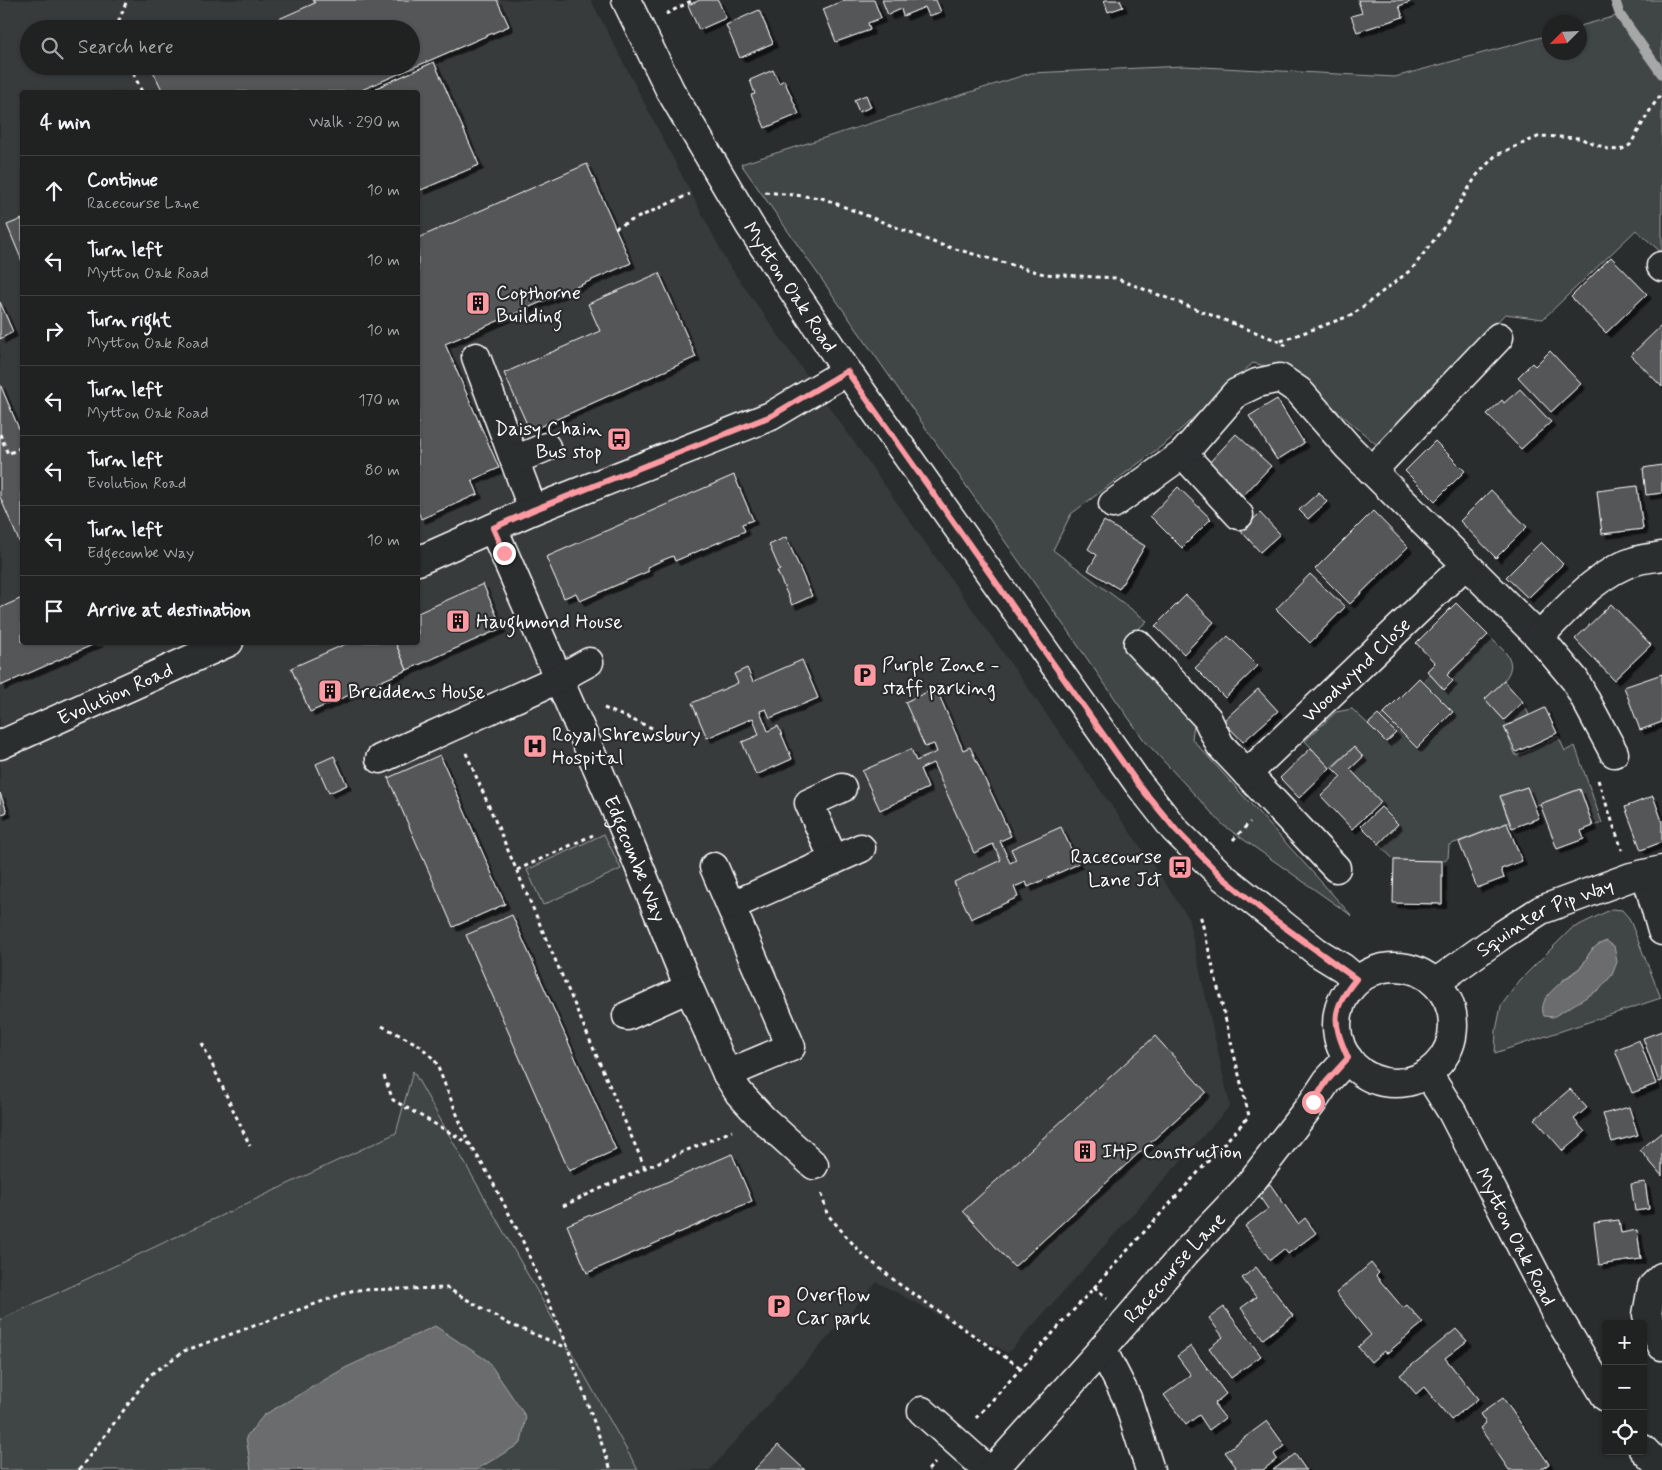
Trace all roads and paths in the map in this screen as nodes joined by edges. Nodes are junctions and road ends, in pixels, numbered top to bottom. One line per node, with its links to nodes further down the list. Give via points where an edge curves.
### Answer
1 (127, 0): 5 (path)
2 (626, 0): 16 (main road, Mytton Oak Road, via 670,90 730,192)
3 (693, 0): 4 (path)
4 (661, 16)
5 (119, 20)
6 (134, 75): 7 (path)
7 (141, 90)
8 (1662, 93): 13 (path, via 1630,145 1620,150 1579,138 1540,136 1496,155 1477,175 1447,223 1412,269 1352,315)
9 (758, 193): 13 (path, via 822,198 938,244 1044,274 1115,278)
10 (690, 194): 11 (path)
11 (615, 228)
12 (1499, 338): 22 (main road)
13 (1280, 342): 14 (path)
14 (1290, 348)
15 (476, 357): 21 (main road)
16 (847, 371): 24 (main road, via 771,416); 53 (main road, Mytton Oak Road, via 1138,784 1176,830 1222,877)
17 (0, 434): 19 (path, via 8,454)
18 (546, 447): 21 (main road)
19 (20, 448)
20 (1183, 454): 22 (main road, via 1236,393 1257,383 1280,378 1299,390); 23 (main road); 25 (main road)
21 (515, 460): 24 (main road)
22 (1372, 471): 29 (main road)
23 (1113, 504)
24 (533, 510): 26 (main road)
25 (1239, 515)
26 (493, 528): 28 (main road); 35 (main road, Edgecombe Way)
27 (1662, 556): 30 (main road, via 1635,561 1603,576)
28 (420, 560)
29 (1465, 564): 30 (main road); 40 (main road, Woodwynd Close)
30 (1539, 637): 38 (main road, via 1575,680)
31 (1138, 644): 40 (main road, via 1207,718 1220,745)
32 (214, 645): 33 (main road, Evolution Road)
33 (189, 650): 37 (main road, Evolution Road)
34 (589, 662): 35 (main road)
35 (558, 679): 36 (main road); 43 (main road, Edgecombe Way)
36 (454, 725): 39 (main road); 48 (path)
37 (0, 745)
38 (1614, 753)
39 (380, 759)
40 (1247, 774): 47 (main road)
41 (1598, 779): 49 (path)
42 (842, 788): 45 (main road, via 809,803)
43 (621, 822): 48 (path); 55 (main road, Edgecombe Way)
44 (861, 848): 45 (main road)
45 (834, 860): 50 (main road)
46 (714, 867): 50 (main road)
47 (1336, 868)
48 (516, 870): 67 (path)
49 (1646, 874): 52 (main road); 54 (main road, Squinter Pip Way, via 1542,910)
50 (730, 906): 60 (main road, via 791,1047)
51 (1200, 914): 73 (path, via 1249,1116)
52 (1662, 931)
53 (1356, 979): 54 (main road, via 1394,966 1414,969); 59 (main road, via 1342,996 1336,1015 1339,1038)
54 (1435, 983): 61 (main road, via 1446,995 1453,1016 1453,1038 1444,1058)
55 (689, 988): 56 (main road); 60 (main road, Edgecombe Way)
56 (627, 1016)
57 (382, 1026): 64 (path, via 419,1045 435,1060)
58 (202, 1043): 65 (path)
59 (1348, 1058): 61 (main road, via 1360,1071 1376,1080 1412,1081); 72 (main road, Racecourse Lane, via 1245,1190)
60 (727, 1074): 63 (main road, Edgecombe Way, via 739,1094)
61 (1428, 1074): 74 (main road, Mytton Oak Road, via 1452,1112 1556,1314)
62 (384, 1076): 64 (path, via 393,1100)
63 (763, 1118): 66 (main road, Edgecombe Way); 67 (path)
64 (470, 1144): 71 (path, via 521,1237)
65 (250, 1146)
66 (814, 1165): 73 (path, via 827,1214 861,1253)
67 (645, 1168): 68 (path)
68 (563, 1206)
69 (1662, 1277): 70 (main road, via 1652,1287 1647,1315)
70 (1662, 1346)
71 (568, 1348): 79 (path, via 509,1324 446,1288 354,1290 184,1351 150,1375); 80 (path)
72 (1102, 1349): 83 (main road, Racecourse Lane); 84 (main road, via 1127,1398)
73 (1021, 1368): 76 (path)
74 (1602, 1390)
75 (922, 1411): 76 (main road)
76 (955, 1441): 81 (path); 82 (main road)
77 (1647, 1453): 78 (main road)
78 (1662, 1469)
79 (79, 1470)
80 (611, 1470)
81 (928, 1470)
82 (988, 1470)
83 (993, 1470)
84 (1150, 1470)

